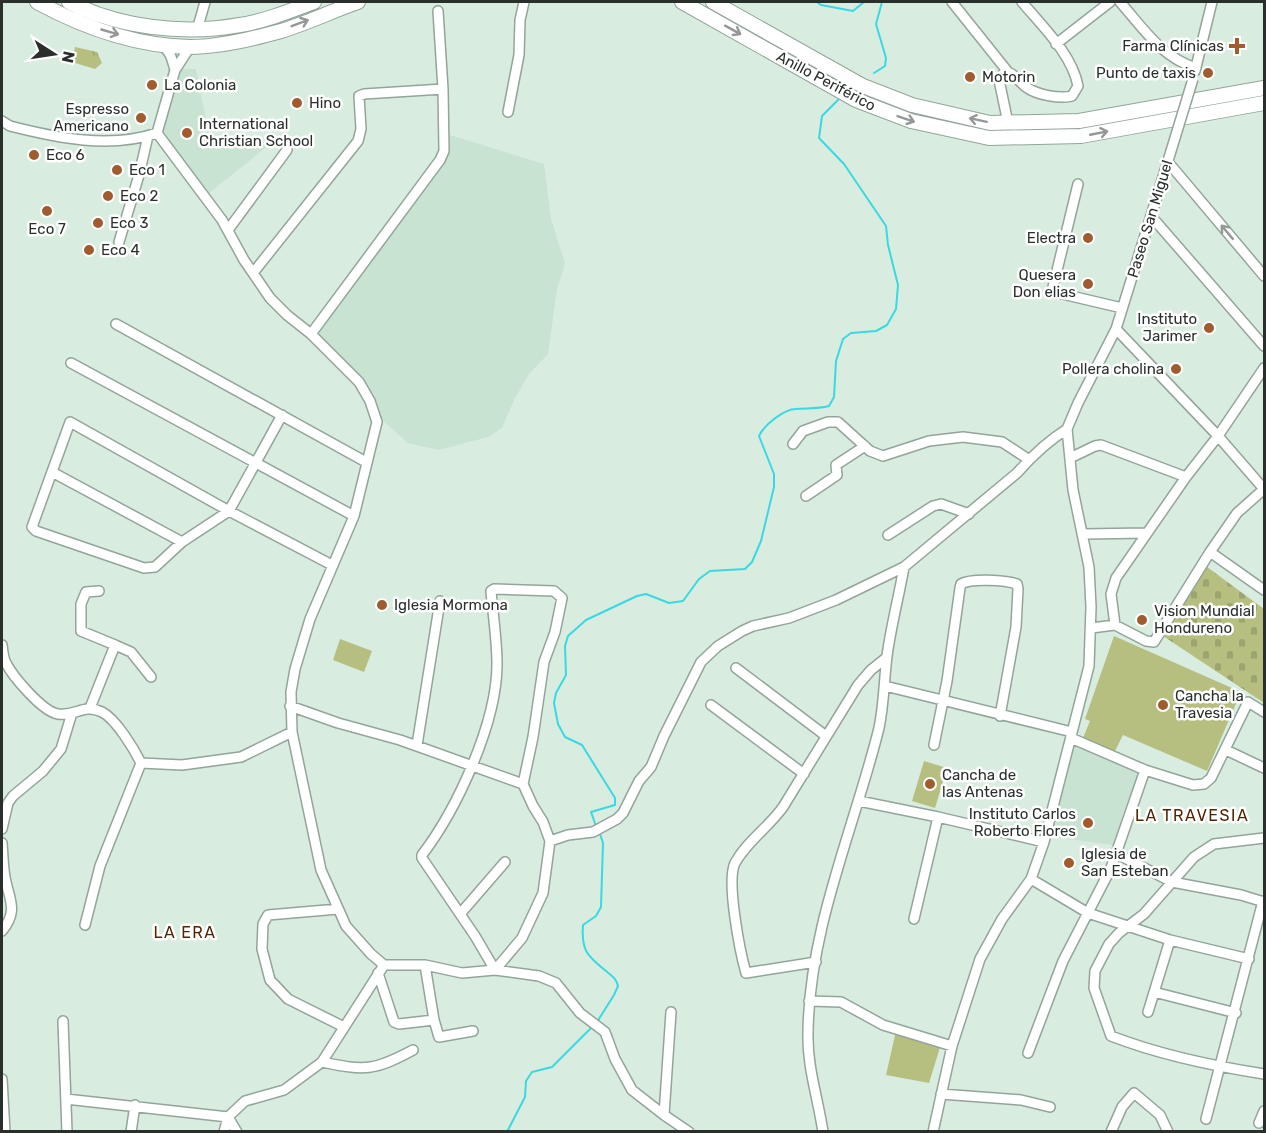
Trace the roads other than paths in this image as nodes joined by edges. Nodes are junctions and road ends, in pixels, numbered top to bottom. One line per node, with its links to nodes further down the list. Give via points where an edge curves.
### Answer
1 (37, 2): 16 (highway, one-way to 16, via 110,33)
2 (69, 2): 15 (highway, via 114,18)
3 (205, 2): 15 (street)
4 (314, 2): 15 (highway, via 240,25)
5 (358, 2): 18 (highway, one-way to 5, via 243,41 281,31)
6 (524, 2): 25 (street)
7 (682, 2): 24 (highway, Anillo Periférico, one-way to 24, via 856,100 911,121 988,138 1081,136)
8 (713, 2): 27 (highway, Anillo Periférico, one-way to 8, via 990,123 912,105 863,86)
9 (952, 2): 21 (street)
10 (1022, 2): 17 (street)
11 (1110, 2): 17 (street)
12 (1120, 2): 19 (street, via 1166,53)
13 (1212, 2): 19 (street, Paseo San Miguel)
14 (438, 11): 23 (street)
15 (197, 30)
16 (154, 43): 18 (highway); 20 (street, via 166,48)
17 (1056, 44): 21 (street, via 1077,81 1072,96 1035,92)
18 (190, 47): 20 (street)
19 (1196, 68): 30 (street, Paseo San Miguel, bridge)
20 (175, 70): 28 (street)
21 (1008, 72): 27 (street, via 999,80)
22 (1264, 88): 27 (highway, Anillo Periférico, via 1079,121)
23 (443, 89): 35 (street, via 359,96 362,129 358,141); 40 (street, via 445,141 440,160)
24 (1264, 103)
25 (508, 112)
26 (2, 121): 28 (street, via 71,140 138,139)
27 (1008, 123)
28 (153, 135): 33 (street, via 189,174); 34 (street)
29 (286, 150): 33 (street)
30 (1168, 162): 32 (street, Paseo San Miguel); 36 (street, one-way to 30)
31 (1078, 184): 37 (street, via 1054,292)
32 (1151, 216): 37 (street, Paseo San Miguel); 41 (street)
33 (228, 230): 35 (street)
34 (119, 242)
35 (253, 273): 40 (street, via 281,310)
36 (1264, 276)
37 (1122, 308): 39 (street, Paseo San Miguel)
38 (116, 324): 44 (street)
39 (1116, 329): 45 (street, Paseo San Miguel); 46 (street)
40 (311, 334): 52 (street, via 359,381 370,401 377,422)
41 (1264, 346)
42 (71, 363): 51 (street)
43 (1264, 368): 46 (street)
44 (282, 416): 51 (street); 52 (street)
45 (1067, 429): 49 (street); 50 (street)
46 (1218, 436): 54 (street); 55 (street)
47 (794, 444): 48 (street, via 803,431 838,422)
48 (865, 446): 50 (street, via 883,456 929,441 963,437 1002,442); 56 (street, via 837,465 837,475)
49 (1070, 458): 54 (street, via 1101,445); 61 (street)
50 (1028, 459): 58 (street)
51 (256, 462): 57 (street); 59 (street)
52 (366, 462): 59 (street)
53 (52, 472): 57 (street, via 70,422); 63 (street); 63 (street, via 33,521 36,531 144,568 156,567)
54 (1186, 477): 60 (street)
55 (1264, 489): 64 (street, via 1237,513)
56 (806, 496)
57 (229, 511): 63 (street); 65 (street)
58 (969, 514): 62 (street, via 941,504 933,506); 66 (street)
59 (354, 516): 65 (street)
60 (1147, 533): 61 (street); 70 (street, via 1113,585)
61 (1083, 534): 71 (street, via 1089,567)
62 (888, 535)
63 (182, 542)
64 (1210, 552): 67 (street); 70 (street, via 1154,642)
65 (332, 565): 80 (street, via 295,669)
66 (904, 567): 74 (street); 102 (street, via 837,600 789,618 753,626 718,646 701,662 651,767 623,813 593,832)
67 (1264, 590)
68 (99, 591): 73 (street, via 86,592 81,604 81,631)
69 (440, 601): 88 (street)
70 (1115, 625): 71 (street)
71 (1091, 628): 86 (street, via 1089,666)
72 (2, 645): 83 (street, via 5,662 18,682 57,714)
73 (115, 645): 76 (street, via 131,652); 81 (street)
74 (886, 658): 77 (street); 87 (street, via 858,685)
75 (736, 668): 87 (street)
76 (151, 677)
77 (885, 686): 78 (street); 98 (street, via 880,725)
78 (943, 701): 84 (street); 84 (street, via 961,584 1014,583 1018,589 1016,627); 89 (street)
79 (711, 705): 95 (street)
80 (290, 706): 85 (street); 88 (street)
81 (90, 708): 83 (street); 91 (street, via 105,713 130,742)
82 (1264, 712): 90 (street, via 1248,702)
83 (72, 713): 97 (street, via 61,749 43,771)
84 (1000, 716): 86 (street)
85 (292, 732): 91 (street, via 241,757 182,765); 110 (street, via 321,870)
86 (1071, 735): 94 (street); 103 (street)
87 (826, 736): 95 (street)
88 (417, 745): 92 (street)
89 (934, 745)
90 (1226, 750): 93 (street); 94 (street, via 1204,784 1193,785)
91 (141, 763): 116 (street, via 100,866)
92 (472, 766): 96 (street); 96 (street, via 483,740 497,666 491,591 554,591 562,598 544,662); 113 (street, via 449,816 422,855)
93 (1264, 768)
94 (1145, 770): 105 (street)
95 (804, 774): 121 (street, via 774,820 734,865 732,883 739,950 746,973)
96 (523, 784): 102 (street)
97 (5, 801): 100 (street)
98 (859, 801): 99 (street); 121 (street, via 831,891)
99 (938, 817): 103 (street); 114 (street)
100 (2, 830)
101 (1264, 838): 108 (street, via 1214,844 1194,857)
102 (550, 841): 124 (street, via 543,893 522,938)
103 (1044, 842): 107 (street)
104 (2, 843): 115 (street, via 5,878 13,906)
105 (1115, 853): 108 (street); 111 (street)
106 (505, 862): 113 (street)
107 (1031, 879): 111 (street); 134 (street, via 980,959)
108 (1172, 882): 109 (street); 117 (street)
109 (1264, 902): 120 (street)
110 (338, 909): 123 (street, via 346,926); 132 (street, via 268,915 263,924 262,949 270,980 288,999)
111 (1088, 913): 117 (street); 136 (street, via 1063,961)
112 (2, 914): 115 (street)
113 (460, 914): 124 (street)
114 (914, 919)
115 (8, 922): 118 (street)
116 (85, 925)
117 (1129, 927): 119 (street); 138 (street, via 1108,944 1095,971 1094,988 1111,1036)
118 (2, 931)
119 (1170, 940): 120 (street); 125 (street)
120 (1249, 959): 129 (street)
121 (816, 962): 126 (street)
122 (425, 965): 123 (street); 124 (street, via 462,973); 130 (street)
123 (381, 969): 130 (street, via 394,1022); 132 (street)
124 (495, 970): 146 (street, via 539,976 556,983 580,1013 605,1032 632,1090)
125 (1154, 992): 128 (street); 129 (street)
126 (808, 1001): 134 (street, via 841,1002 883,1025); 156 (street, via 809,1072)
127 (671, 1011): 146 (street)
128 (1148, 1012)
129 (1236, 1013): 138 (street)
130 (434, 1020): 133 (street, via 439,1037)
131 (63, 1021): 142 (street)
132 (344, 1027): 137 (street)
133 (473, 1031)
134 (952, 1046): 141 (street)
135 (413, 1050): 137 (street, via 372,1069)
136 (1028, 1053)
137 (322, 1062): 147 (street, via 284,1090 245,1101)
138 (1221, 1067): 139 (street); 148 (street)
139 (1264, 1074)
140 (2, 1079): 150 (street)
141 (941, 1094): 144 (street, via 1021,1100); 157 (street)
142 (66, 1099): 143 (street); 151 (street)
143 (135, 1105): 147 (street); 152 (street)
144 (1050, 1107)
145 (1264, 1110): 149 (street)
146 (664, 1115): 155 (street)
147 (228, 1117): 153 (street); 154 (street)
148 (1206, 1119)
149 (1259, 1123)
150 (5, 1131)
151 (67, 1131)
152 (131, 1131)
153 (224, 1131)
154 (237, 1131)
155 (690, 1131)
156 (823, 1131)
157 (933, 1131)
158 (1111, 1131): 159 (street, via 1122,1107 1134,1093 1160,1115)
159 (1168, 1131)

